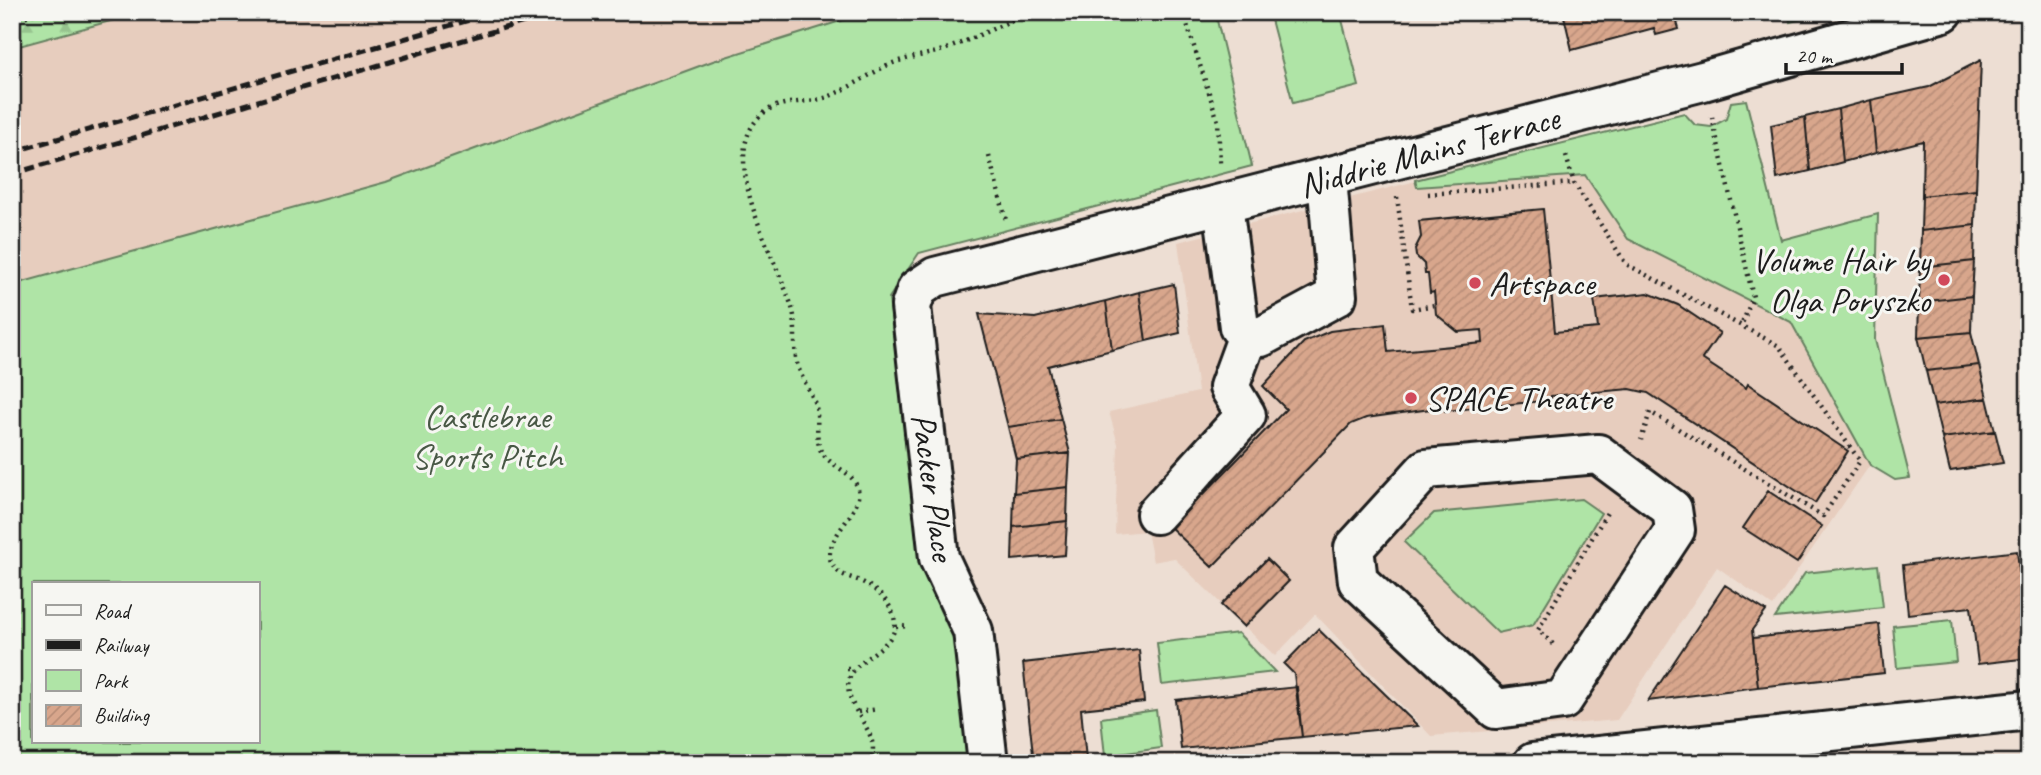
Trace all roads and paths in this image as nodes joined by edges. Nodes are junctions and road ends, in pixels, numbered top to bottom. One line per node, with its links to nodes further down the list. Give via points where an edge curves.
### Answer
1 (41, 12): 5 (path)
2 (1034, 12): 22 (path, via 943,50 896,62 826,98 768,110 745,145 743,168 754,212 792,309 798,367 816,408 820,449 859,491 829,549 831,562 838,573 866,583 886,600)
3 (1183, 12): 13 (path, via 1218,121)
4 (1943, 12): 6 (street, Niddrie Mains Terrace)
5 (12, 20)
6 (1703, 81): 7 (street, Niddrie Mains Terrace); 17 (path, via 1753,297)
7 (1555, 119): 9 (street, Niddrie Mains Terrace); 10 (path)
8 (989, 156): 14 (path)
9 (1327, 178): 13 (street, Niddrie Mains Terrace); 18 (street, via 1337,296 1261,337)
10 (1574, 183): 11 (path); 17 (path, via 1626,264)
11 (1424, 194)
12 (1410, 195): 16 (path, via 1397,196 1412,309)
13 (1223, 205): 14 (street, Niddrie Mains Terrace); 18 (street, via 1239,327)
14 (1016, 257): 15 (street, Niddrie Mains Terrace, via 935,277)
15 (916, 289): 34 (street, Packer Place, via 911,306 939,558 973,631)
16 (1435, 305)
17 (1741, 326): 19 (path, via 1779,346 1860,461 1823,516 1650,412)
18 (1248, 335): 20 (street, via 1230,387 1246,415)
19 (1629, 477): 25 (path, via 1538,630 1569,659); 25 (street, via 1672,509 1675,530); 26 (street, via 1598,454 1426,469 1354,548 1358,581 1496,709)
20 (1156, 514)
21 (908, 626): 22 (path)
22 (896, 627): 24 (path, via 888,640)
23 (848, 667): 24 (path)
24 (854, 669): 29 (path, via 849,693)
25 (1576, 680): 26 (street, via 1563,700)
26 (1530, 705): 32 (street)
27 (878, 709): 29 (path)
28 (2029, 710): 30 (street)
29 (858, 712): 33 (path, via 870,732 873,755)
30 (1754, 751): 32 (street)
31 (2029, 761): 35 (path)
32 (1538, 762)
33 (869, 763)
34 (988, 763)
35 (2012, 763)

